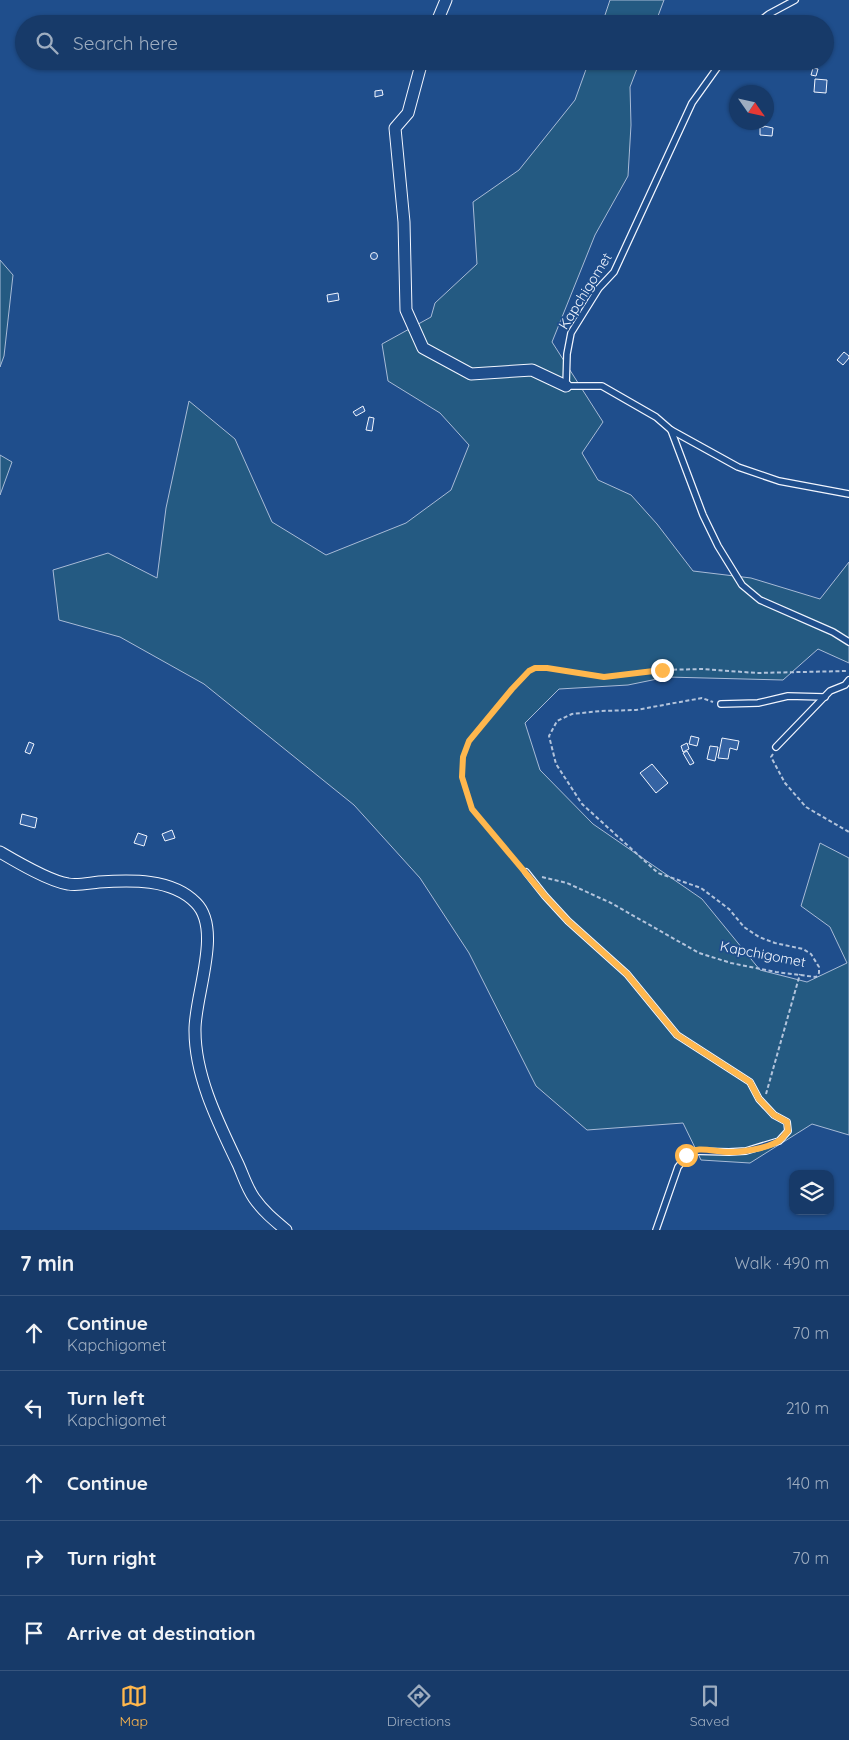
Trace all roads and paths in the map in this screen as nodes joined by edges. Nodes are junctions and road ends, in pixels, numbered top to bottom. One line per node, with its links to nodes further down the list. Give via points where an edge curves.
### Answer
1 (446, 0): 3 (street)
2 (795, 0): 4 (lane)
3 (440, 15)
4 (768, 15)
5 (420, 70): 7 (street, via 408,113 395,128 404,222 406,310 423,348 471,374 532,370)
6 (716, 70): 7 (lane, Kapchigomet, via 692,103 614,272 599,288 571,333 566,354)
7 (566, 386): 8 (lane, via 602,386 656,417)
8 (671, 430): 9 (lane, via 738,467 779,482); 10 (lane, via 703,515 742,585 760,600)
9 (849, 494)
10 (849, 642)
11 (849, 671): 18 (path, via 662,670 612,677 547,668 529,671 469,741 463,757 462,777 472,809)
12 (849, 680): 13 (lane)
13 (825, 697): 14 (lane, via 788,696 758,703); 15 (lane)
14 (721, 704): 19 (path, Kapchigomet, via 702,698 636,710 572,714 557,721 549,736 550,746 556,764 582,804 658,873 700,888 759,937 811,954 820,973 816,977)
15 (776, 747): 16 (path, via 771,757 785,783 806,806)
16 (849, 832)
17 (0, 852): 21 (street, via 69,884 127,880 162,885 196,903 205,915 208,954 194,1031 198,1061 230,1148 254,1197 268,1216)
18 (526, 872): 19 (path, Kapchigomet, via 567,883 610,903 699,953 731,963); 20 (lane, via 568,921 627,974 677,1035 750,1082)
19 (800, 974): 20 (path)
20 (763, 1104): 22 (lane, via 787,1122 788,1131 779,1141 746,1151 691,1151 678,1167)
21 (286, 1230)
22 (656, 1230)

